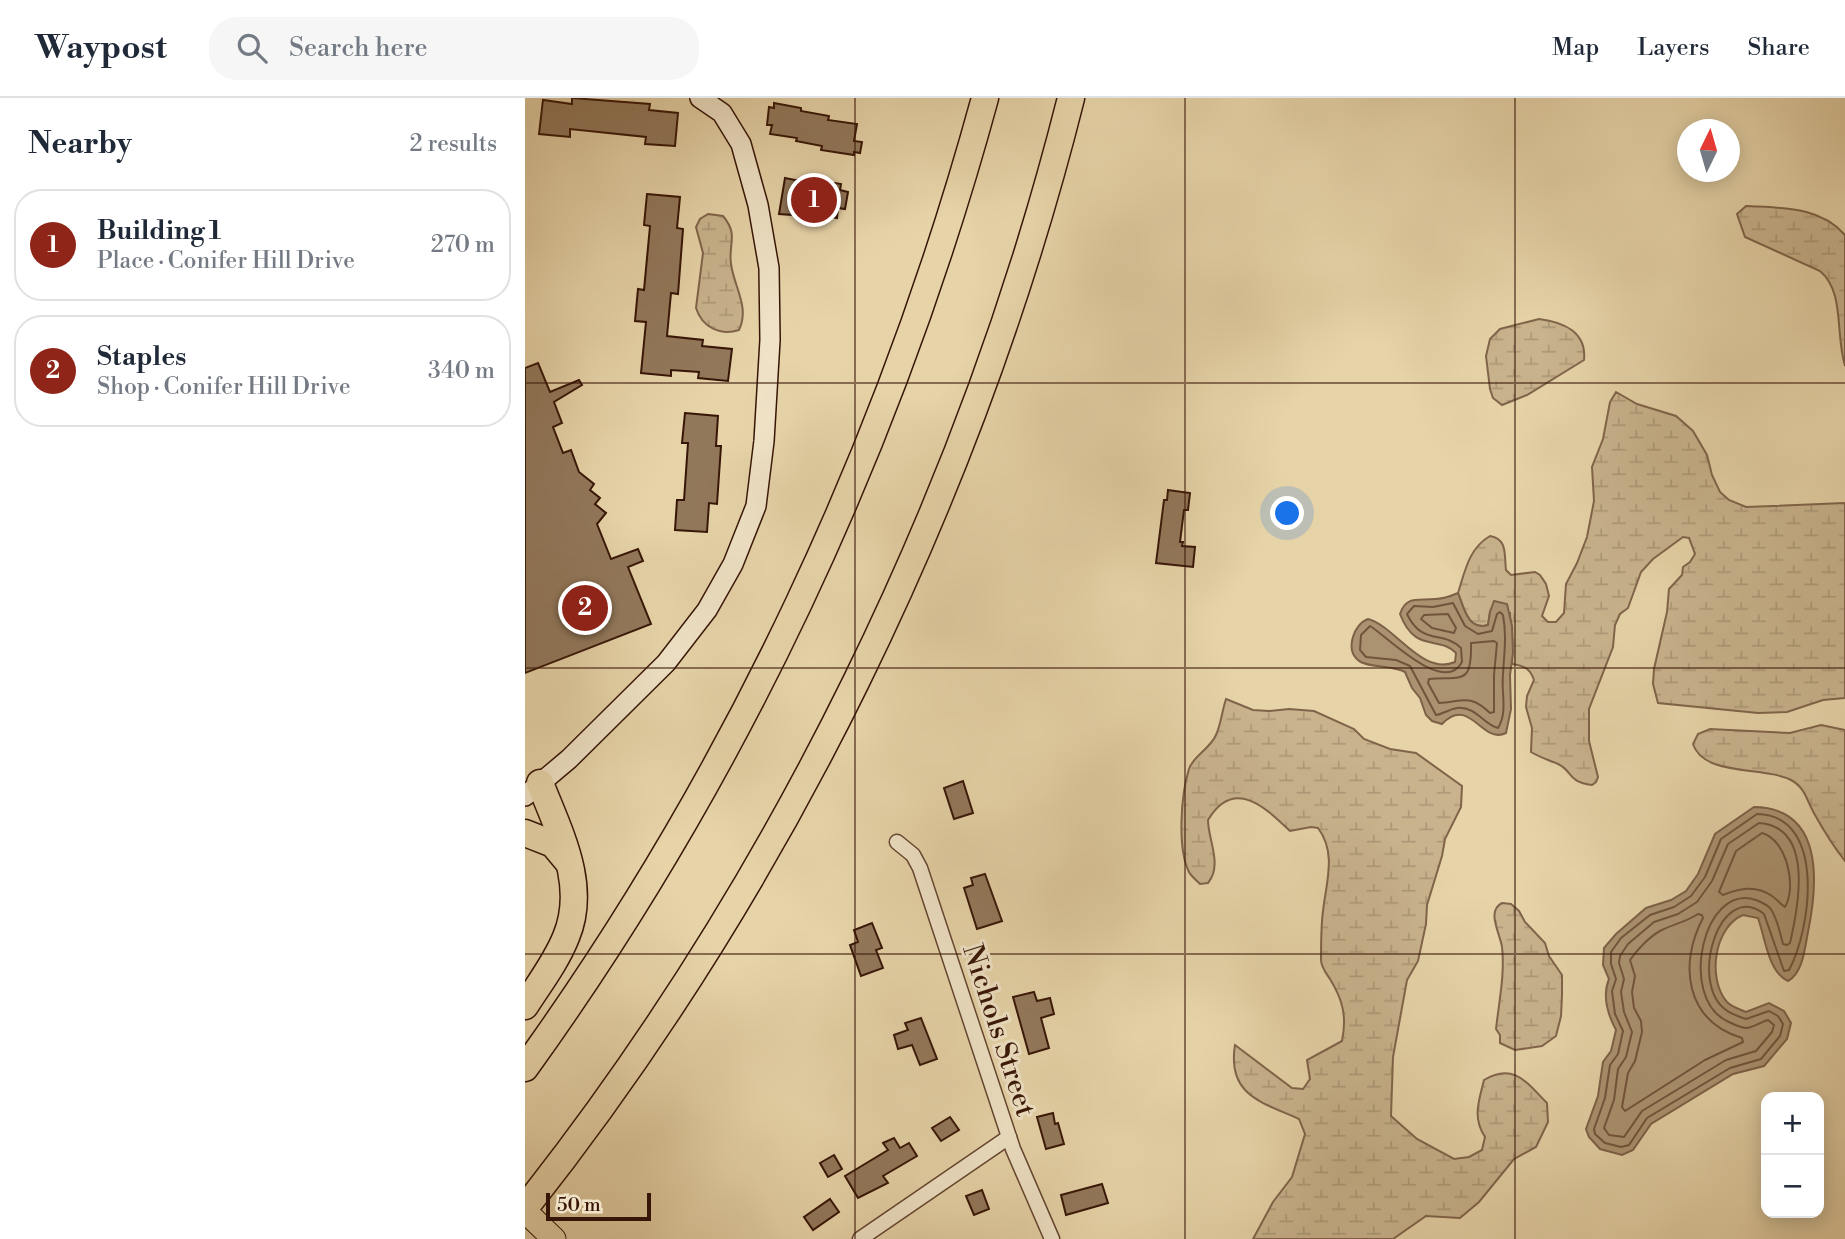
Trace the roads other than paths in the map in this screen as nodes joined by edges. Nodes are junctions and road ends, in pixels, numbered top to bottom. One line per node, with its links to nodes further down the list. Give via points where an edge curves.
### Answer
1 (700, 98): 4 (street, via 722,113 741,144 769,268 770,340 756,506 733,564 707,610 666,663)
2 (985, 98): 9 (highway, via 910,337 859,471 795,613 668,852)
3 (1072, 98): 11 (highway, via 1031,240 979,391 865,661 792,803 725,918 653,1032)
4 (532, 790): 7 (highway, via 561,836)
5 (525, 832): 7 (highway, via 553,844)
6 (897, 842): 10 (street, Nichols Street, via 920,868)
7 (570, 867): 8 (highway, via 575,894 571,926)
8 (525, 1006)
9 (525, 1068)
10 (1009, 1137): 13 (street); 14 (street, Nichols Street)
11 (525, 1209): 12 (main road)
12 (554, 1239)
13 (860, 1239)
14 (1052, 1239)

